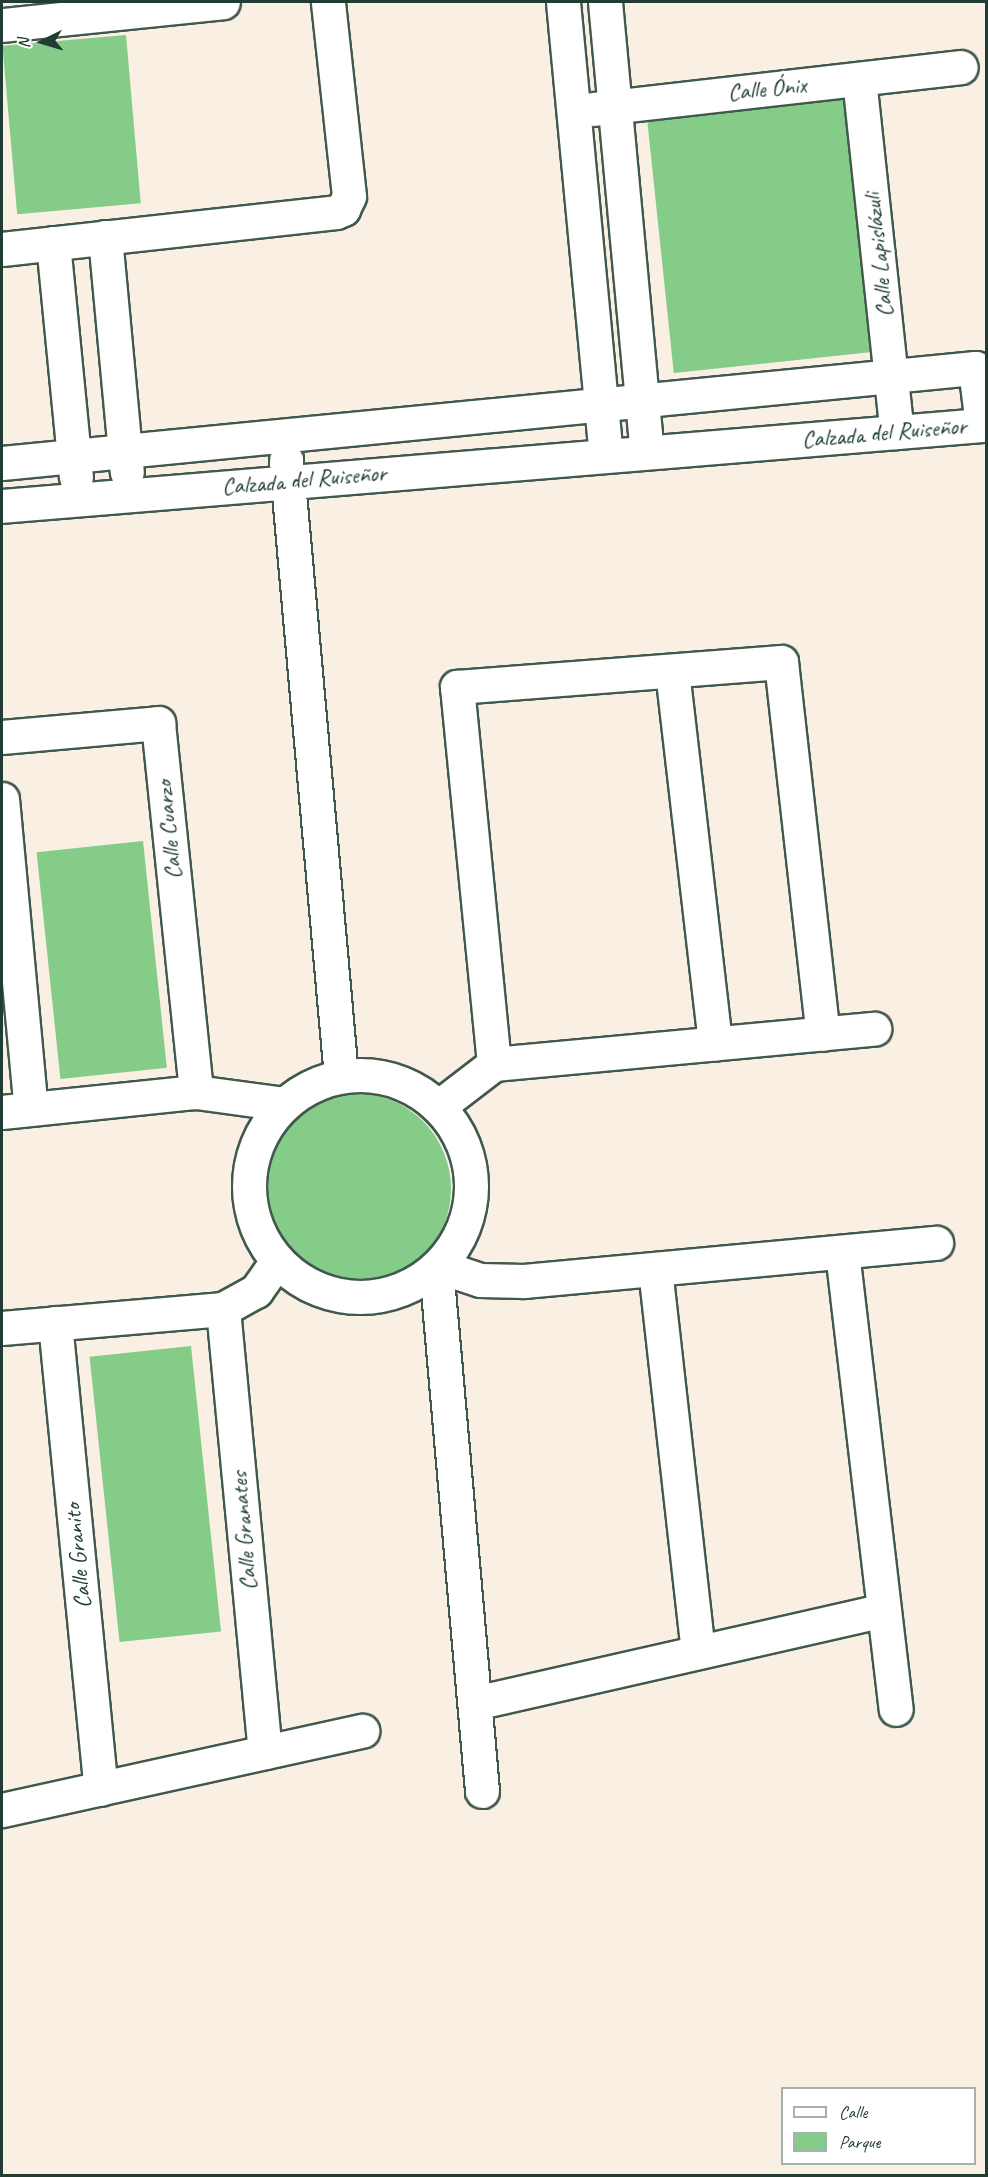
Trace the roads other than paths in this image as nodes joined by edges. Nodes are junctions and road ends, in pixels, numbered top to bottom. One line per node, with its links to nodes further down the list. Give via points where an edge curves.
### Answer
1 (223, 2): 5 (street)
2 (328, 2): 10 (street, via 349,196 344,209)
3 (564, 2): 9 (street)
4 (605, 2): 8 (street)
5 (2, 25)
6 (961, 68): 7 (street, Calle Ónix)
7 (860, 79): 8 (street, Calle Ónix); 13 (street, Calle Lapislázuli)
8 (615, 106): 9 (street, Calle Ónix); 14 (street)
9 (574, 112): 15 (street)
10 (105, 237): 11 (street); 18 (street)
11 (53, 243): 12 (street); 21 (street)
12 (2, 249)
13 (892, 375): 14 (street, Calzada del Ruiseñor); 16 (street, Calle Lapislázuli); 16 (street, Calzada del Ruiseñor, via 975,368 982,425)
14 (642, 400): 15 (street, Calzada del Ruiseñor); 19 (street)
15 (602, 404): 17 (street, Calzada del Ruiseñor); 20 (street)
16 (897, 432): 19 (street, Calzada del Ruiseñor)
17 (283, 435): 18 (street, Calzada del Ruiseñor); 23 (street)
18 (125, 451): 21 (street, Calzada del Ruiseñor); 24 (street)
19 (647, 452): 20 (street, Calzada del Ruiseñor)
20 (606, 455): 23 (street, Calzada del Ruiseñor)
21 (74, 456): 22 (street, Calzada del Ruiseñor); 25 (street)
22 (2, 463)
23 (288, 482): 24 (street, Calzada del Ruiseñor); 34 (street)
24 (130, 494): 25 (street, Calzada del Ruiseñor)
25 (79, 499): 26 (street, Calzada del Ruiseñor)
26 (2, 506)
27 (672, 671): 31 (street, via 781,662); 32 (street); 33 (street, via 457,687)
28 (2, 736): 35 (street, Calle Cuarzo, via 158,723)
29 (2, 799): 38 (street)
30 (874, 1029): 31 (street)
31 (823, 1034): 32 (street)
32 (715, 1044): 33 (street)
33 (495, 1064): 37 (street)
34 (341, 1076): 36 (street, via 311,1085); 37 (street, via 377,1076 410,1086)
35 (196, 1092): 36 (street); 38 (street)
36 (285, 1104): 41 (street, via 263,1132 251,1165 249,1200 260,1234)
37 (438, 1107): 42 (street, via 459,1136 470,1169 470,1204 459,1238)
38 (16, 1111)
39 (936, 1243): 40 (street)
40 (842, 1252): 43 (street); 47 (street)
41 (279, 1263): 42 (street, via 307,1284 340,1296 375,1297 409,1286); 44 (street, via 256,1291)
42 (437, 1267): 43 (street, via 480,1280 524,1281); 49 (street)
43 (655, 1269): 48 (street)
44 (224, 1309): 45 (street); 52 (street, Calle Granates)
45 (55, 1323): 46 (street); 53 (street, Calle Granito)
46 (2, 1328)
47 (884, 1610): 48 (street); 50 (street)
48 (698, 1652): 49 (street)
49 (475, 1703): 54 (street)
50 (897, 1709)
51 (362, 1731): 52 (street)
52 (265, 1752): 53 (street)
53 (101, 1789): 55 (street)
54 (482, 1791)
55 (2, 1810)

